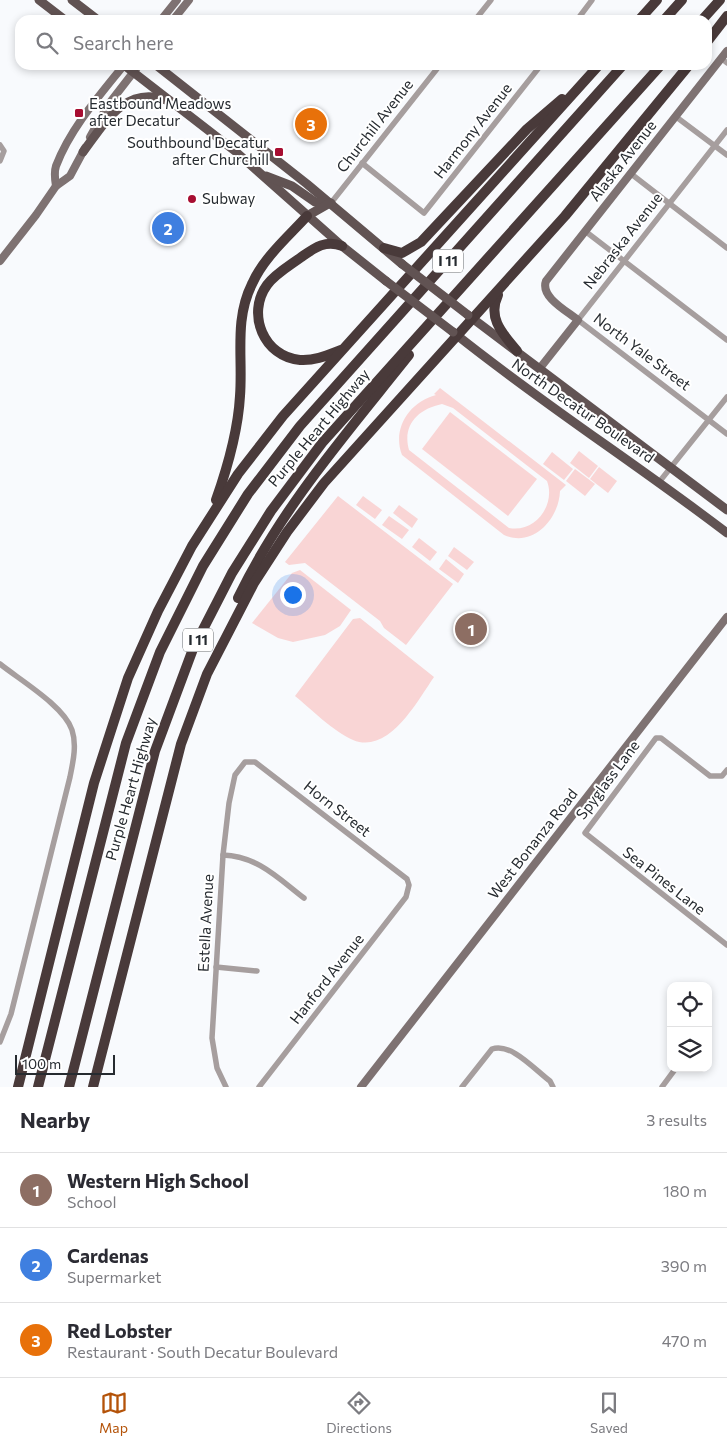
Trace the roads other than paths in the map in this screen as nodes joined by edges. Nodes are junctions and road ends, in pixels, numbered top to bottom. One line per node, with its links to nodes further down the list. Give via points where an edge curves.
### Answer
1 (39, 0): 10 (main road)
2 (72, 0): 11 (main road)
3 (177, 0): 12 (street)
4 (189, 0): 13 (street)
5 (491, 0): 14 (street)
6 (592, 0): 15 (street)
7 (657, 0): 16 (highway)
8 (682, 0): 17 (highway)
9 (720, 0): 18 (highway)
10 (58, 15)
11 (92, 15)
12 (165, 15)
13 (177, 15)
14 (479, 15)
15 (581, 15)
16 (644, 15)
17 (668, 15)
18 (706, 15)
19 (727, 16): 20 (highway)
20 (712, 36)
21 (727, 51): 22 (street, Alaska Avenue)
22 (724, 61): 35 (street, Alaska Avenue)
23 (120, 70): 45 (street, via 90,109 64,151 55,168)
24 (135, 70): 39 (street, via 101,116)
25 (137, 70): 34 (main road, North Decatur Boulevard)
26 (162, 70): 46 (main road, North Decatur Boulevard)
27 (436, 70): 42 (street, Churchill Avenue)
28 (537, 70): 42 (street, Harmony Avenue, via 424,213)
29 (595, 70): 51 (highway, via 527,129 425,238 406,252 397,253)
30 (595, 70): 62 (highway)
31 (619, 70): 88 (highway, Purple Heart Highway / I 11, via 307,417 255,484 206,561 160,652 128,737)
32 (657, 70): 55 (highway, Purple Heart Highway / I 11)
33 (685, 70): 57 (highway, via 604,171)
34 (178, 106): 39 (main road, via 149,96 128,101); 44 (main road, North Decatur Boulevard)
35 (675, 116): 38 (street); 43 (street, Alaska Avenue)
36 (727, 130): 38 (street, Nebraska Avenue)
37 (0, 145): 41 (street, via 4,151)
38 (715, 146): 40 (street); 47 (street, Nebraska Avenue)
39 (83, 152): 45 (street, via 70,176)
40 (727, 156)
41 (0, 161)
42 (362, 163): 46 (street, Churchill Avenue)
43 (630, 174): 47 (street); 49 (street, Alaska Avenue)
44 (262, 175): 46 (main road, via 292,186 316,202); 48 (main road, North Decatur Boulevard)
45 (56, 186): 53 (street)
46 (331, 203): 48 (main road); 51 (main road, North Decatur Boulevard)
47 (670, 204): 52 (street); 54 (street, Nebraska Avenue)
48 (307, 216): 50 (main road, North Decatur Boulevard); 71 (highway, via 266,261 246,296 240,324 241,384 236,429 228,467)
49 (585, 231): 54 (street); 56 (street, Alaska Avenue, via 547,279)
50 (342, 246): 60 (main road, North Decatur Boulevard, bridge); 62 (highway, via 329,243 319,246 274,277 262,294 258,314 266,341 277,352 290,358 310,360)
51 (384, 248): 58 (main road, North Decatur Boulevard, bridge)
52 (727, 248)
53 (0, 261)
54 (624, 261): 59 (street, Nebraska Avenue); 61 (street)
55 (477, 270): 74 (highway, via 296,500 249,576 231,612); 89 (highway, Purple Heart Highway / I 11, via 307,462 258,531 215,605 179,683 151,762)
56 (544, 289): 59 (street, North Yale Street)
57 (501, 290): 58 (highway); 63 (highway, via 495,302 494,316 500,330)
58 (470, 317): 60 (highway); 63 (main road, North Decatur Boulevard)
59 (578, 320): 64 (street, Nebraska Avenue); 66 (street, North Yale Street)
60 (455, 334): 69 (main road, North Decatur Boulevard, via 518,384); 74 (highway, via 309,502 264,567)
61 (727, 340)
62 (343, 350): 71 (highway, via 275,425)
63 (517, 351): 64 (main road, North Decatur Boulevard)
64 (540, 368): 68 (main road, North Decatur Boulevard)
65 (727, 397): 66 (street)
66 (709, 420): 67 (street, North Yale Street); 68 (street)
67 (727, 434)
68 (671, 468): 69 (street); 70 (main road, North Decatur Boulevard)
69 (660, 482): 72 (main road, North Decatur Boulevard)
70 (727, 510)
71 (211, 515): 87 (highway, via 158,611 113,719)
72 (727, 533)
73 (727, 617): 93 (street, West Bonanza Road)
74 (225, 636): 90 (highway, via 194,705 174,767)
75 (0, 664): 85 (street, via 66,720 72,729 74,751 70,779 11,1014)
76 (244, 762): 79 (street, Estella Avenue, via 235,775); 80 (street, Horn Street, via 255,762 407,879)
77 (727, 770): 78 (street, Spyglass Lane, via 722,776 710,776 661,738 656,738 586,830)
78 (586, 835): 82 (street, Sea Pines Lane)
79 (223, 855): 81 (street, via 251,859); 83 (street, Estella Avenue)
80 (409, 885): 92 (street, Hanford Avenue, via 406,897)
81 (304, 898)
82 (727, 945)
83 (216, 967): 84 (street); 91 (street, Estella Avenue, via 212,1038 214,1057)
84 (257, 970)
85 (0, 1042)
86 (673, 1072): 96 (street)
87 (18, 1087)
88 (38, 1087)
89 (69, 1087)
90 (93, 1087)
91 (226, 1087)
92 (259, 1087)
93 (361, 1087)
94 (462, 1087): 95 (street, via 497,1047 509,1049 550,1081)
95 (553, 1087)
96 (662, 1087)

